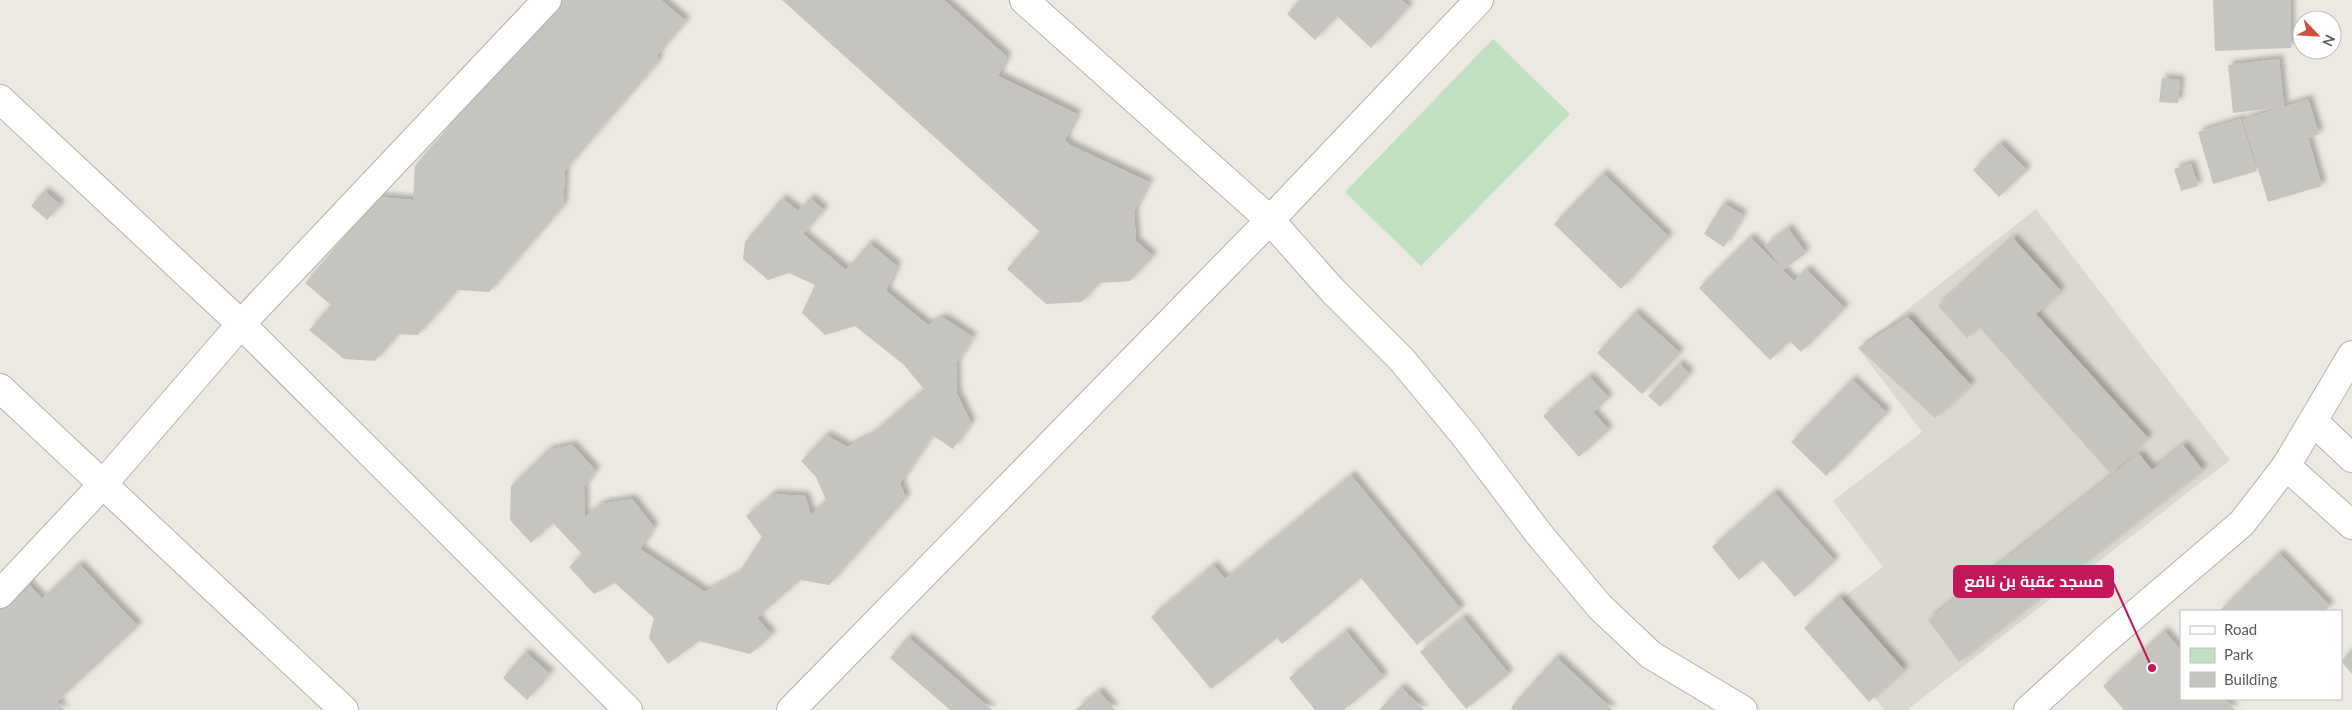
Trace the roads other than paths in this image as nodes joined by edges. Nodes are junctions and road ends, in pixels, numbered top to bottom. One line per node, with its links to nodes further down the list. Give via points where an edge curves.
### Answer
1 (547, 0): 6 (street)
2 (1024, 0): 5 (street)
3 (1479, 0): 5 (street)
4 (0, 99): 6 (street)
5 (1270, 220): 17 (street); 18 (street, via 1333,291 1402,360 1600,607 1651,655)
6 (241, 324): 12 (street); 16 (street)
7 (2352, 355): 9 (street)
8 (0, 388): 12 (street)
9 (2314, 422): 10 (street); 11 (street)
10 (2352, 458)
11 (2286, 466): 13 (street); 19 (street, via 2242,523)
12 (103, 484): 14 (street); 15 (street)
13 (2352, 525)
14 (0, 594)
15 (344, 710)
16 (628, 710)
17 (791, 710)
18 (1743, 710)
19 (2028, 710)

